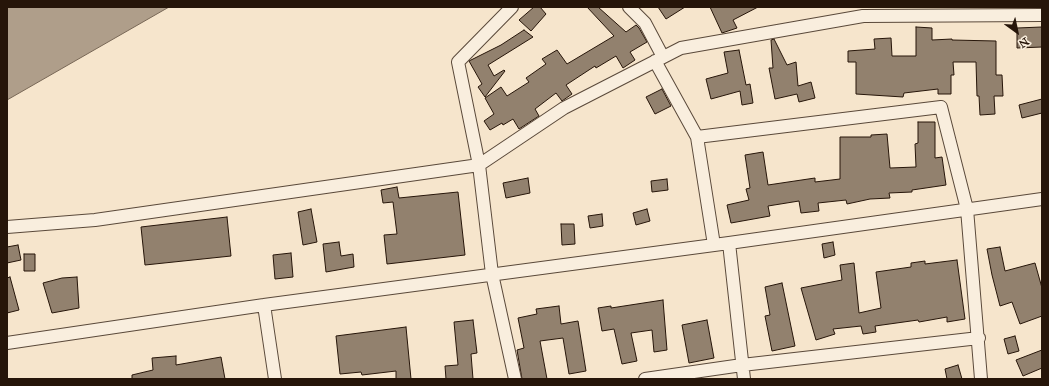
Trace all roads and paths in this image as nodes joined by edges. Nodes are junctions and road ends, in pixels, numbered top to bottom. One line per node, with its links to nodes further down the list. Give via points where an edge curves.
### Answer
1 (512, 7): 6 (street, via 458,62)
2 (629, 7): 4 (street, via 645,23)
3 (1042, 15): 4 (street, via 863,16 681,48)
4 (659, 59): 5 (street); 6 (street, via 564,108)
5 (698, 137): 8 (street, via 941,107); 11 (street)
6 (479, 165): 9 (street, via 95,220); 12 (street)
7 (1042, 199): 8 (street)
8 (967, 209): 10 (street); 14 (street)
9 (7, 227)
10 (729, 243): 11 (street); 16 (street)
11 (714, 245): 12 (street)
12 (492, 274): 13 (street); 18 (street)
13 (264, 305): 15 (street); 17 (street)
14 (979, 338): 16 (street); 21 (street)
15 (7, 343)
16 (742, 365): 19 (street); 20 (street)
17 (275, 379)
18 (515, 379)
19 (645, 379)
20 (744, 379)
21 (981, 379)

